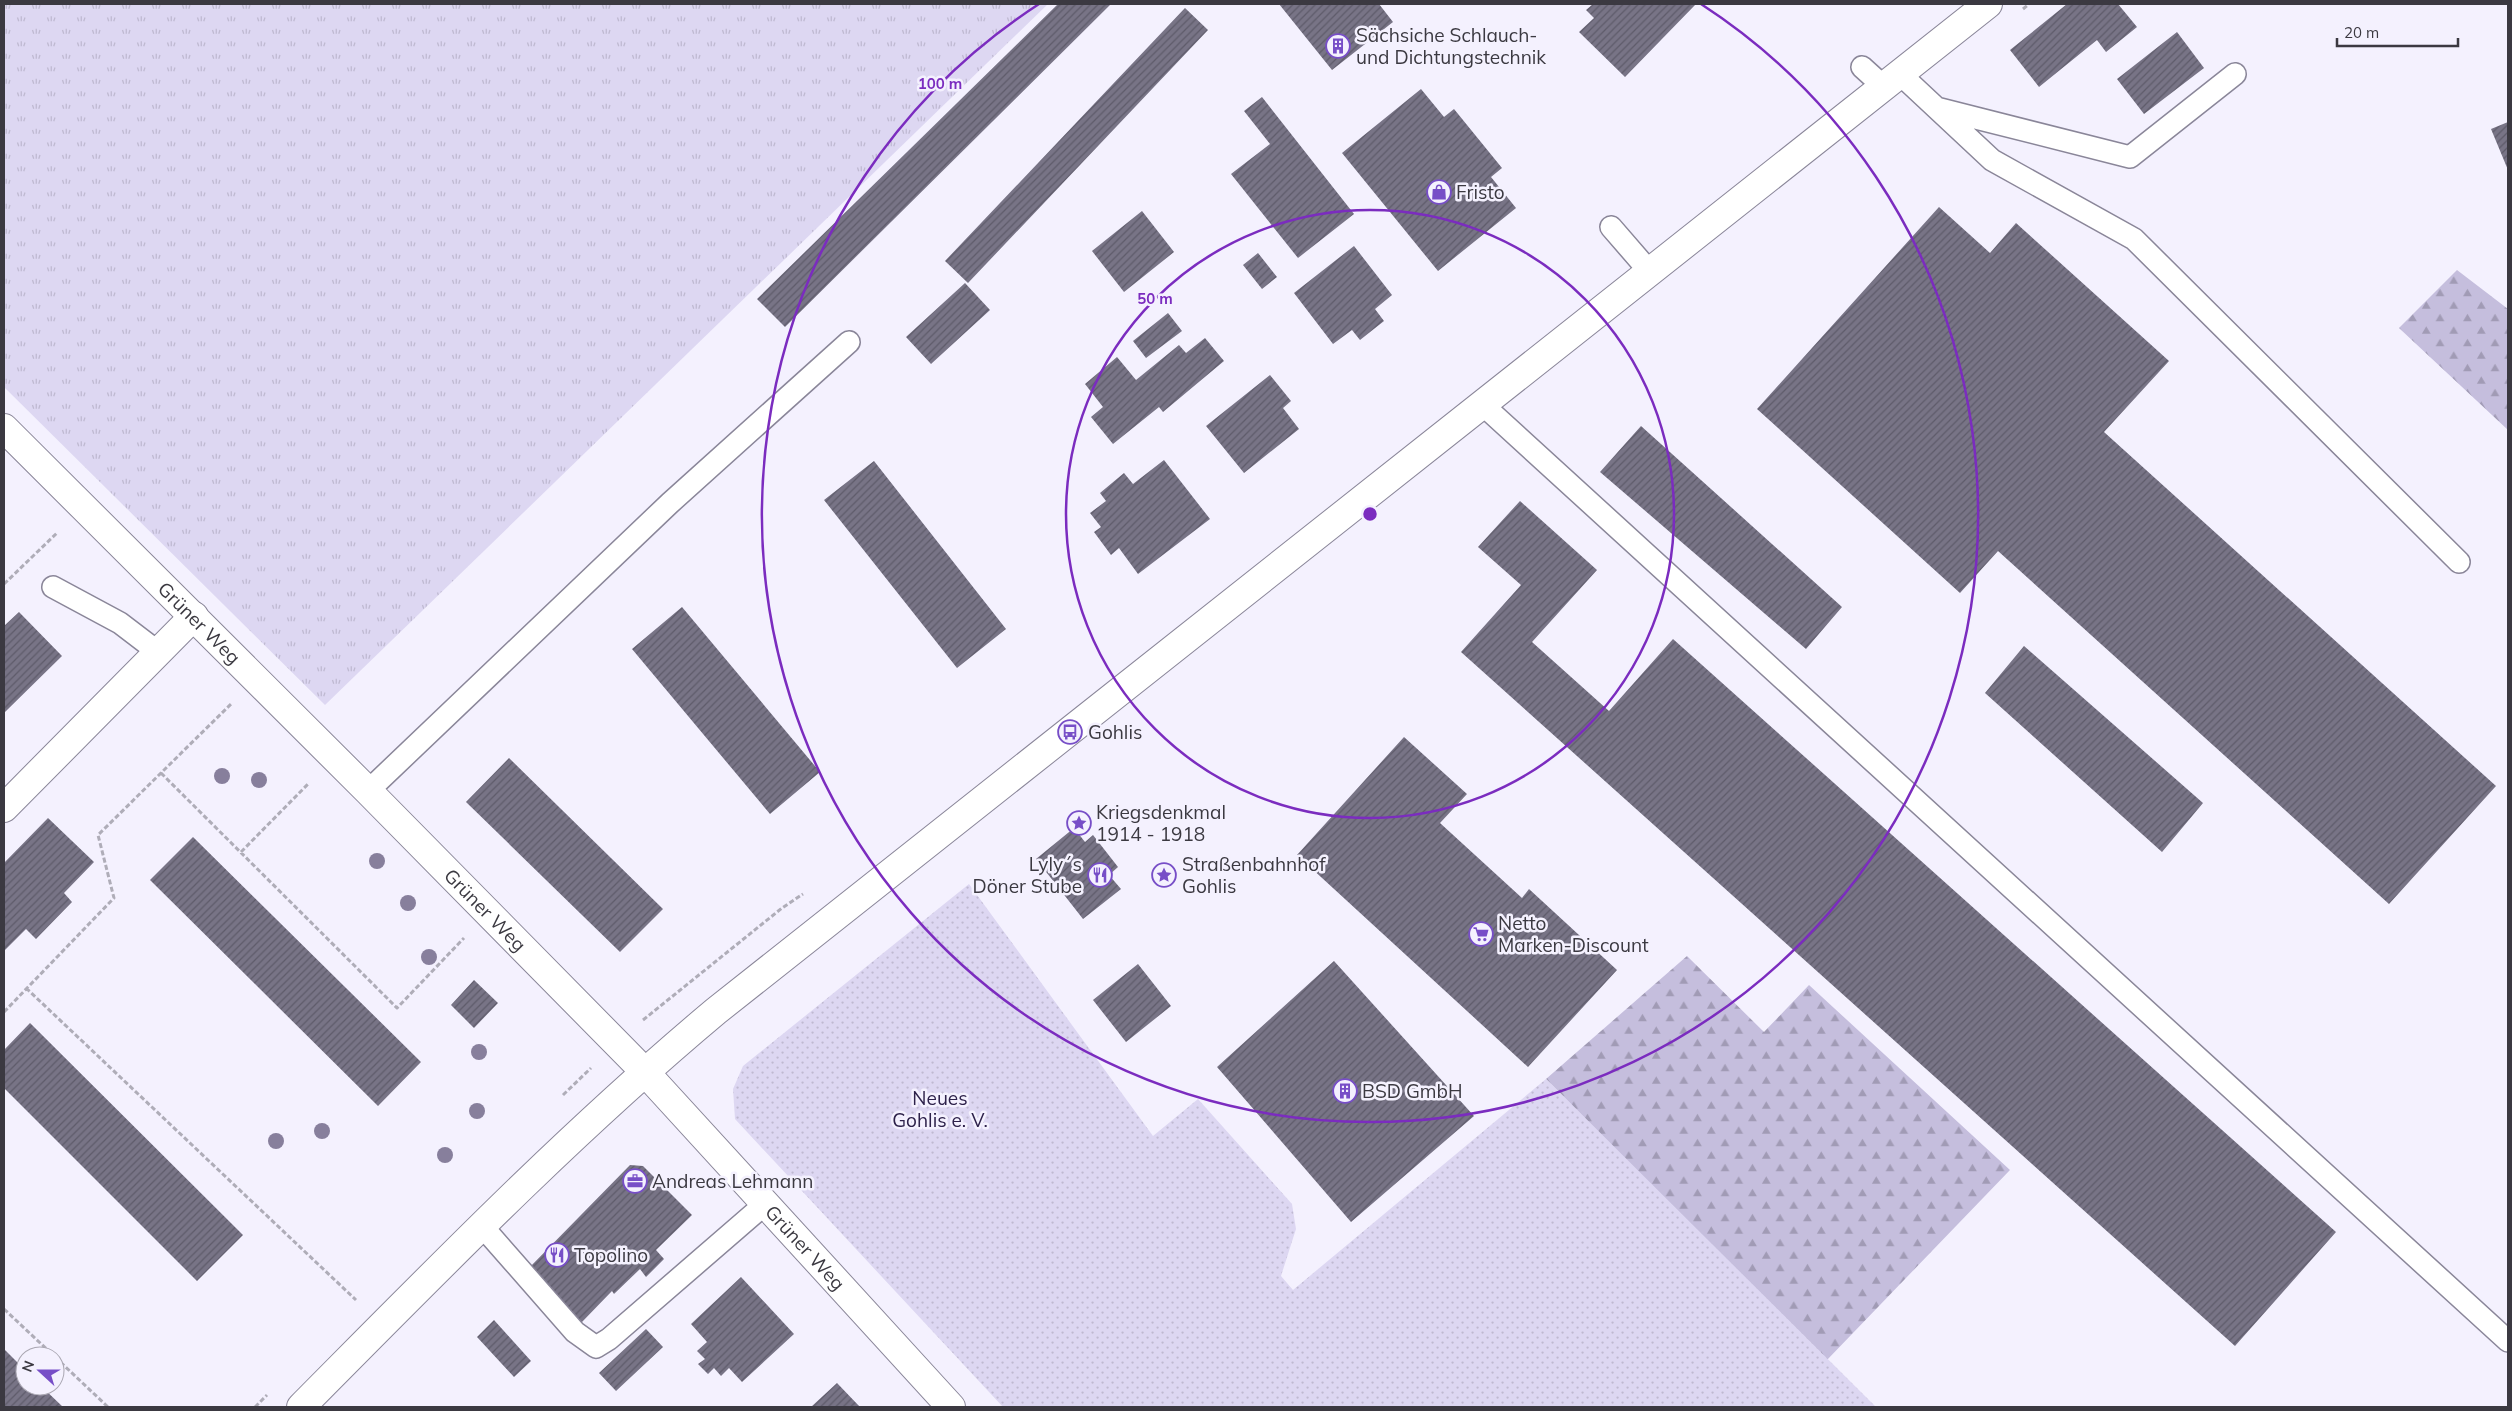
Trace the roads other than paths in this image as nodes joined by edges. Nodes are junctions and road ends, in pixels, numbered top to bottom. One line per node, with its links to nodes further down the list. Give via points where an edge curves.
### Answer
1 (1988, 4): 4 (main road)
2 (1862, 67): 4 (lane)
3 (2235, 74): 5 (lane, via 2130,157)
4 (1892, 80): 5 (lane); 7 (main road)
5 (1937, 108): 11 (lane, via 1992,160 2134,239)
6 (1611, 227): 7 (lane)
7 (1650, 272): 9 (main road)
8 (849, 342): 15 (lane, via 670,503)
9 (1483, 405): 17 (main road, via 739,992); 20 (lane)
10 (4, 428): 13 (main road, Grüner Weg)
11 (2459, 562)
12 (53, 587): 14 (lane, via 120,623)
13 (194, 616): 14 (main road); 15 (main road, Grüner Weg)
14 (158, 652): 16 (main road)
15 (368, 791): 17 (main road, Grüner Weg)
16 (4, 808)
17 (644, 1071): 18 (main road, Grüner Weg); 19 (main road)
18 (765, 1204): 19 (lane, via 596,1347 575,1332); 22 (main road, Grüner Weg)
19 (482, 1226): 21 (main road)
20 (2508, 1341)
21 (301, 1407)
22 (951, 1407)

